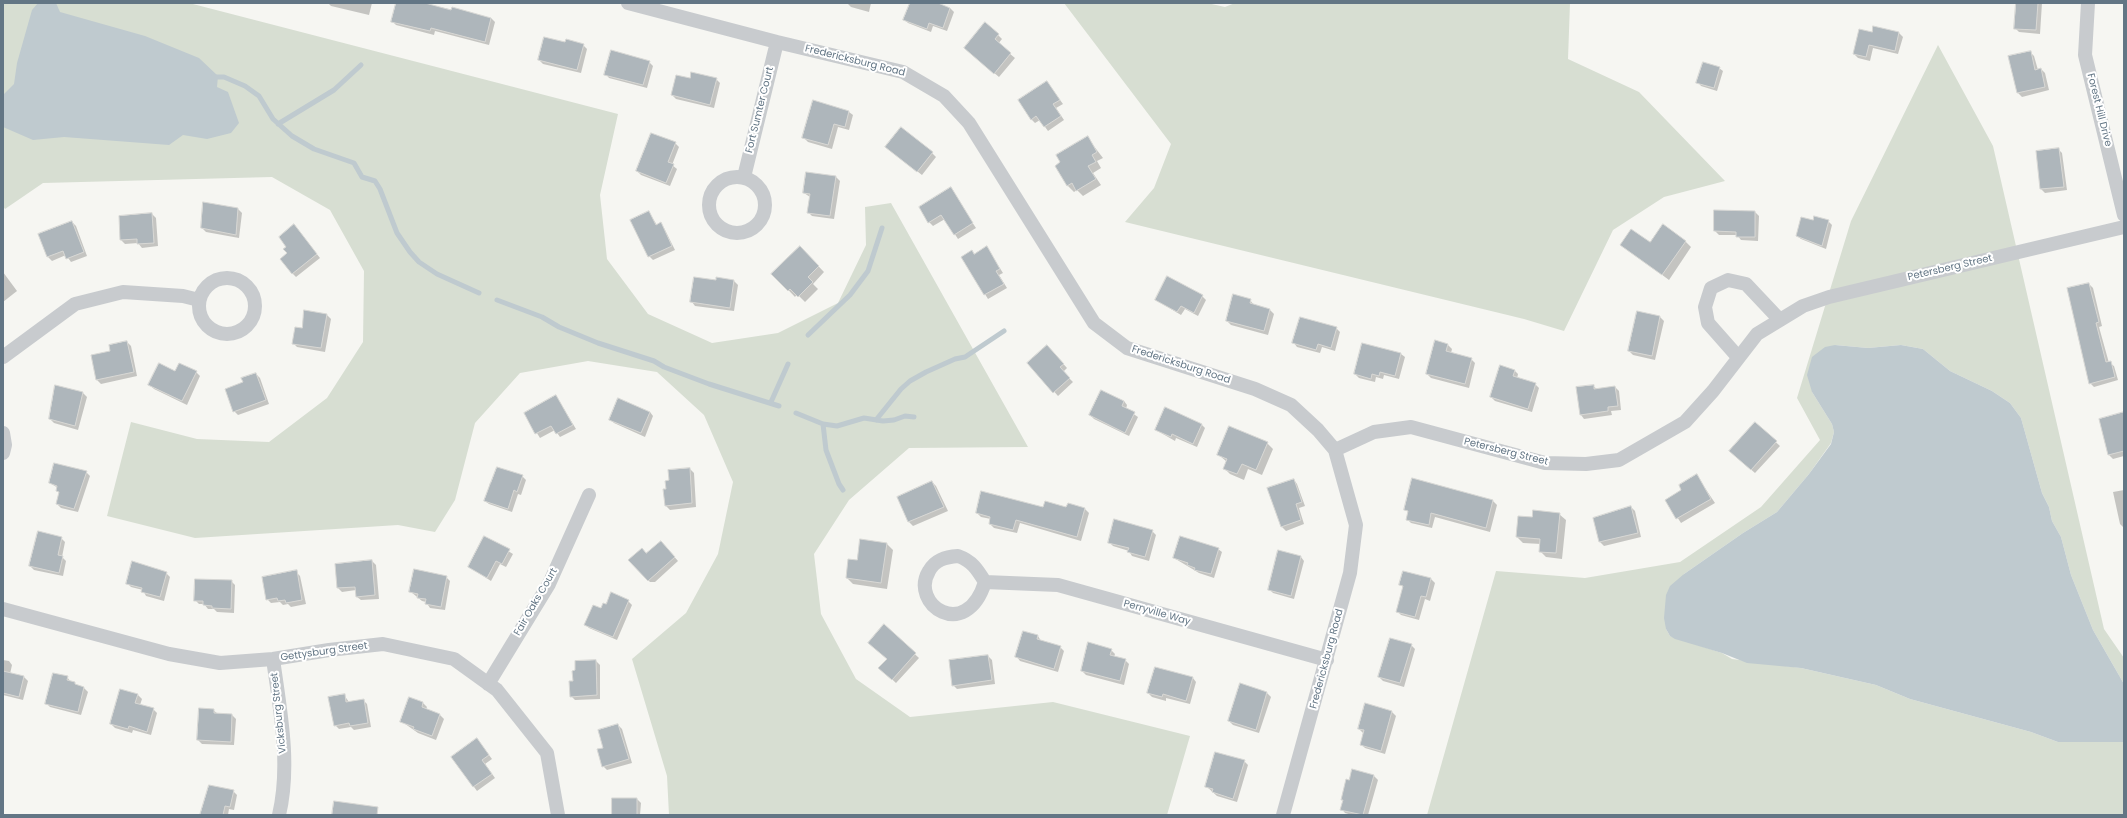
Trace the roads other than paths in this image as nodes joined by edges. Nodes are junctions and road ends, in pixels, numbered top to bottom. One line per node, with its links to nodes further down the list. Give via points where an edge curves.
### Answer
1 (628, 3): 3 (street, Fredericksburg Road)
2 (2088, 3): 5 (street, Forest Hill Drive, via 2086,55)
3 (777, 42): 4 (street, Fort Sumter Court); 12 (street, Fredericksburg Road, via 903,72 944,96 969,122 1094,323 1127,348 1255,389 1291,405)
4 (744, 178): 4 (street, via 725,179 716,185 708,202 713,221 728,233 746,232 760,221 764,213 764,195 752,181)
5 (2124, 215)
6 (2124, 227): 8 (street, Petersberg Street, via 1828,297 1803,306)
7 (199, 300): 9 (street, via 183,296 123,292 75,304)
8 (1780, 319): 10 (street, Petersberg Street, via 1757,334); 10 (street, via 1746,284 1728,280 1711,288 1705,307 1708,323)
9 (3, 357)
10 (1738, 357): 12 (street, Petersberg Street, via 1713,391 1685,422 1619,460 1586,464 1546,463 1412,426 1374,432)
11 (3, 433): 13 (street)
12 (1335, 450): 18 (street, Fredericksburg Road, via 1356,525 1350,573)
13 (3, 453)
14 (589, 495): 19 (street, Fair Oaks Court, via 549,584)
15 (985, 582): 15 (street, via 967,559 948,556 932,566 924,584 928,597 936,608 954,614 971,608 978,600); 18 (street, Perryville Way, via 1058,585)
16 (3, 609): 17 (street, Gettysburg Street, via 169,654 220,663)
17 (273, 659): 19 (street, Gettysburg Street, via 383,644 454,659); 20 (street, Vicksburg Street, via 284,746 283,800)
18 (1326, 660): 22 (street, Fredericksburg Road)
19 (488, 684): 21 (street, Gettysburg Street, via 497,690 547,753)
20 (279, 815)
21 (558, 815)
22 (1283, 815)

